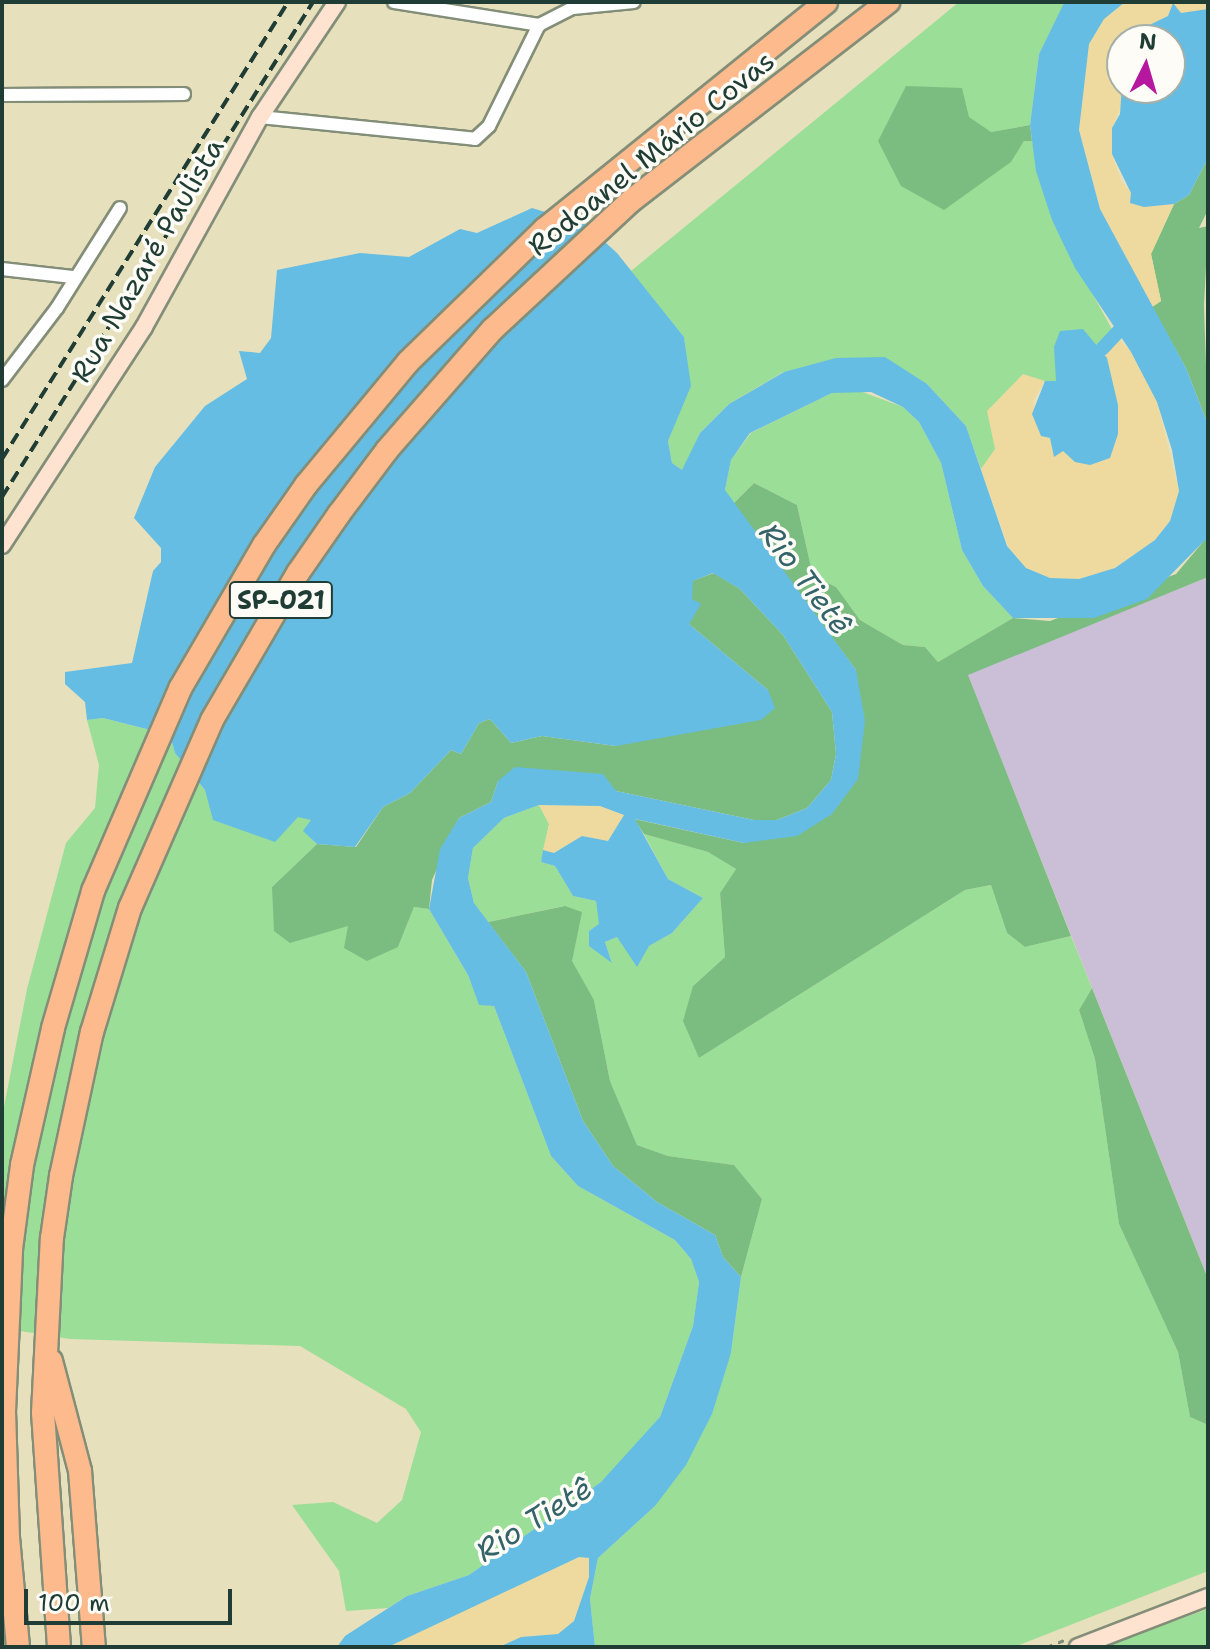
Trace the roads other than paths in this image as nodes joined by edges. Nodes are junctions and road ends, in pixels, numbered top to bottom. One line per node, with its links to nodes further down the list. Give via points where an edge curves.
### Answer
1 (337, 2): 9 (main road, Rua Nazaré Paulista)
2 (394, 2): 6 (street)
3 (634, 2): 6 (street, via 573,8)
4 (826, 2): 16 (highway, Rodoanel Mário Covas / SP-021, via 557,219 464,304 359,415 264,545 225,609 181,687 113,838 72,957 22,1165)
5 (888, 2): 15 (highway, Rodoanel Mário Covas / SP-021, via 632,200 529,292 387,450 298,573 212,720 130,908 92,1032 61,1176)
6 (539, 25): 9 (street, via 489,126 475,139)
7 (184, 94): 8 (street)
8 (2, 95)
9 (260, 117): 14 (main road, Rua Nazaré Paulista, via 144,327)
10 (120, 208): 12 (street)
11 (2, 269): 12 (street)
12 (73, 277): 13 (street)
13 (2, 380)
14 (2, 545)
15 (45, 1348): 19 (highway, Rodoanel Mário Covas / SP-021, via 43,1413); 20 (highway, via 75,1445)
16 (4, 1363): 18 (highway, Rodoanel Mário Covas / SP-021, via 8,1538)
17 (1208, 1597): 21 (main road)
18 (18, 1647)
19 (59, 1647)
20 (94, 1647)
21 (1078, 1647)

